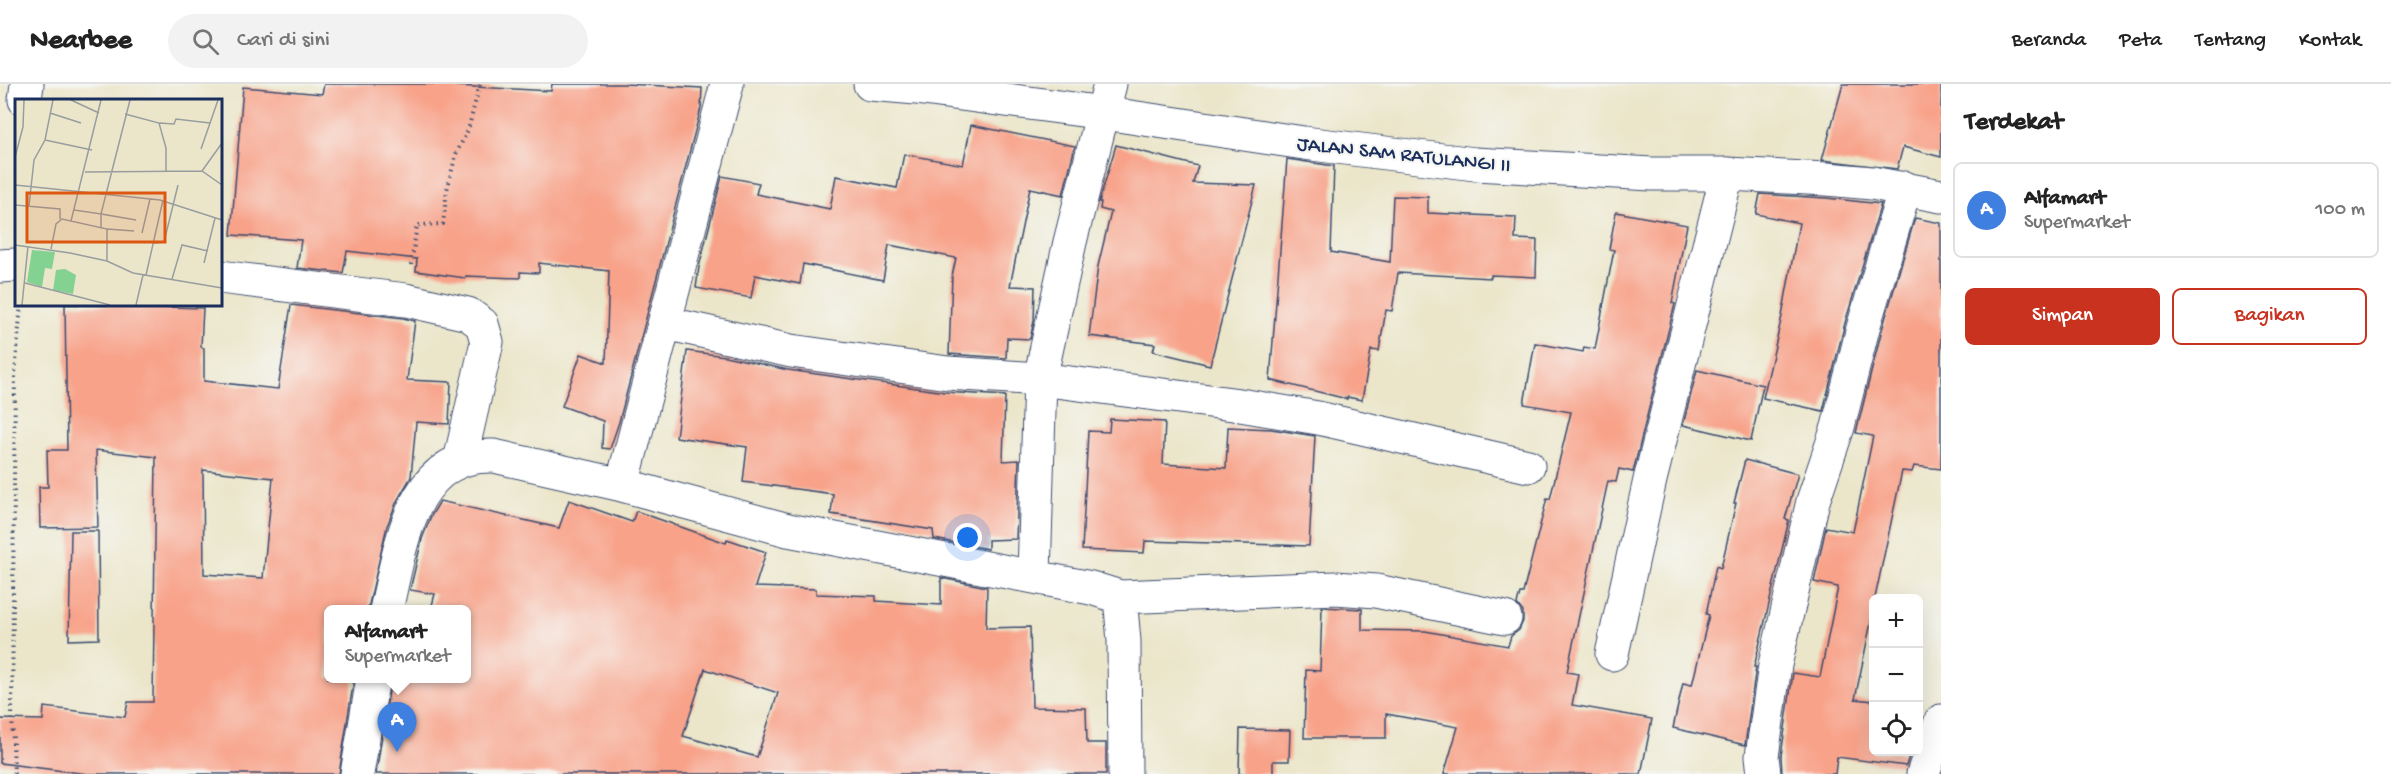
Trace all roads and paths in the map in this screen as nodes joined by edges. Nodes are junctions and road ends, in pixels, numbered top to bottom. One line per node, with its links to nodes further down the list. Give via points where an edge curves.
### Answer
1 (27, 84): 6 (street)
2 (480, 84): 10 (path, via 468,130 456,154 443,224)
3 (727, 84): 13 (street)
4 (870, 84): 5 (street, JALAN SAM RATULANGI II)
5 (1107, 98): 7 (street, JALAN SAM RATULANGI II, via 1304,143 1475,164); 14 (street)
6 (25, 99)
7 (1727, 174): 8 (street, JALAN SAM RATULANGI II); 22 (street, via 1650,480)
8 (1905, 188): 9 (street, JALAN SAM RATULANGI II); 28 (street, via 1838,427 1813,501 1775,665 1762,756)
9 (1941, 196)
10 (417, 225)
11 (222, 277): 15 (street, via 406,300 468,314 482,324 487,342)
12 (21, 306): 25 (path, via 15,374)
13 (665, 323): 14 (street, via 791,351 948,373); 17 (street)
14 (1040, 379): 16 (street, via 1318,418); 18 (street)
15 (460, 461): 17 (street, via 477,455 494,456); 20 (street, via 421,491 405,526)
16 (1528, 466)
17 (622, 485): 18 (street, via 788,530)
18 (1034, 575): 19 (street)
19 (1120, 597): 21 (street, via 1336,588 1376,591); 27 (street)
20 (387, 605)
21 (1505, 618)
22 (1612, 654)
23 (373, 683): 26 (street)
24 (1941, 722): 29 (street)
25 (14, 774)
26 (357, 774)
27 (1125, 774)
28 (1764, 774)
29 (1923, 774)

